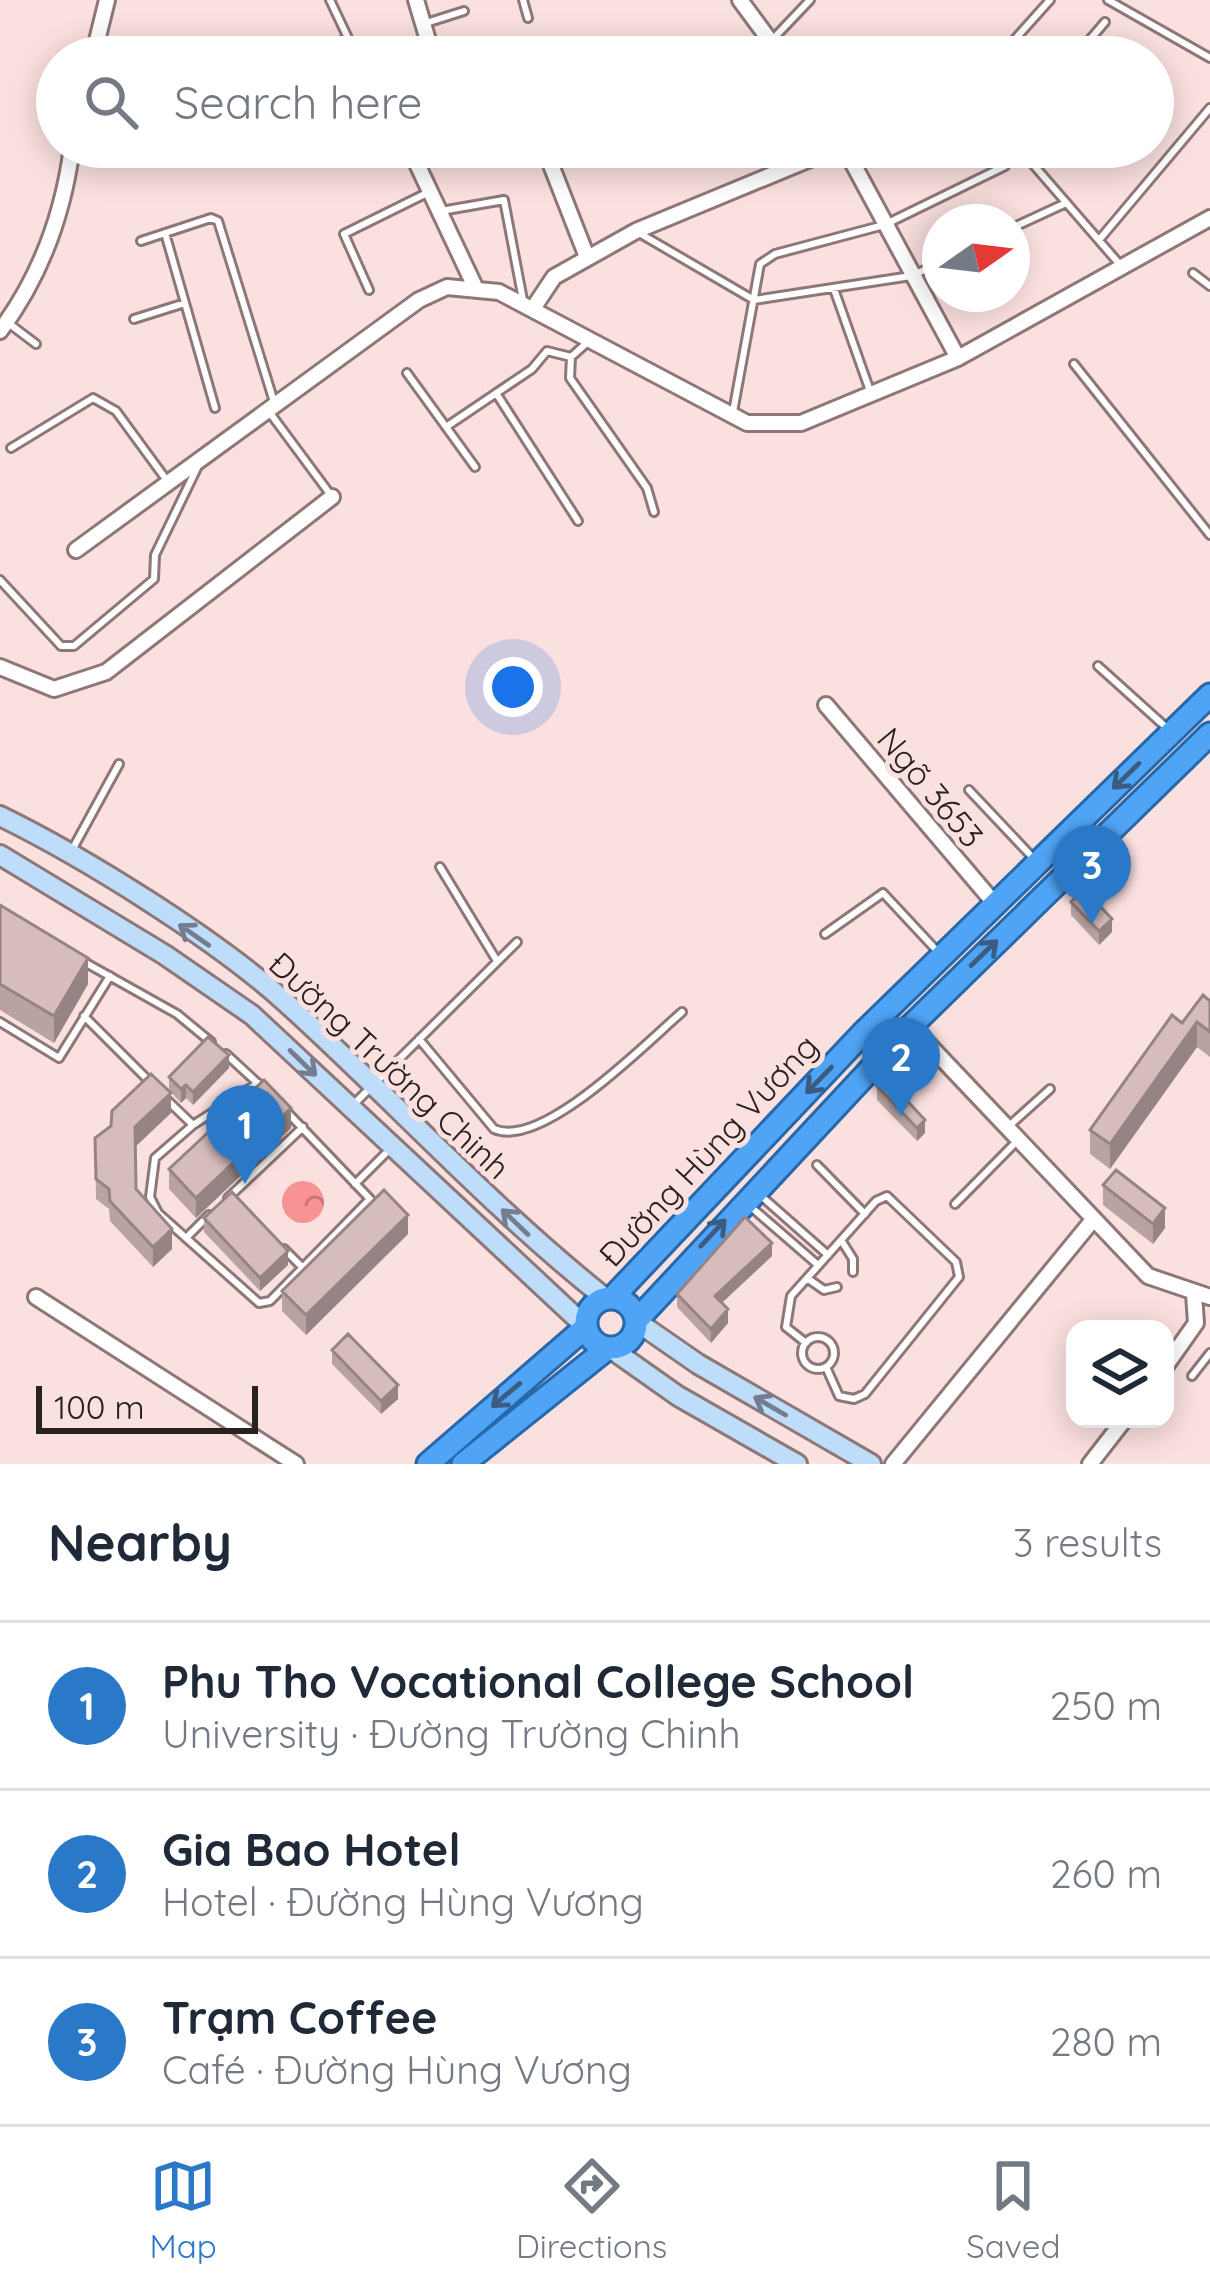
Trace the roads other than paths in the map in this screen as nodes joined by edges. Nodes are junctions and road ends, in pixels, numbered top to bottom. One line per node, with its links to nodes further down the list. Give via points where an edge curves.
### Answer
1 (107, 0): 13 (street)
2 (330, 0): 14 (lane)
3 (416, 0): 12 (street)
4 (523, 0): 10 (lane)
5 (740, 0): 16 (street)
6 (810, 0): 17 (lane)
7 (1050, 0): 18 (lane)
8 (1108, 0): 20 (lane)
9 (464, 11): 12 (lane)
10 (528, 18)
11 (1105, 22): 19 (lane)
12 (423, 24): 15 (street)
13 (98, 36)
14 (347, 36)
15 (427, 36)
16 (767, 36)
17 (777, 36)
18 (1018, 36)
19 (1093, 36)
20 (1171, 36)
21 (1174, 38): 22 (lane)
22 (1210, 58)
23 (1210, 108): 24 (lane)
24 (1174, 151)
25 (68, 168): 56 (street, via 36,279)
26 (419, 168): 33 (street)
27 (552, 168): 43 (street)
28 (799, 168): 39 (street)
29 (857, 168): 38 (street)
30 (1000, 168): 38 (lane)
31 (1036, 168): 34 (lane)
32 (1160, 168): 41 (lane)
33 (429, 192): 35 (street); 50 (lane, via 344,234)
34 (1066, 203): 37 (lane); 41 (lane)
35 (438, 212): 51 (street); 54 (lane, via 504,200)
36 (1210, 218): 44 (street)
37 (1030, 220)
38 (884, 225): 47 (street); 52 (lane, via 775,254 755,274)
39 (636, 231): 43 (street); 52 (lane)
40 (165, 233): 42 (lane); 53 (lane); 66 (lane, via 218,221)
41 (1100, 240): 44 (lane)
42 (141, 241)
43 (587, 257): 54 (street)
44 (1123, 268): 60 (street)
45 (922, 271): 47 (lane)
46 (1192, 273): 48 (lane)
47 (911, 276): 49 (lane); 60 (street)
48 (1210, 286)
49 (834, 289): 52 (lane); 64 (lane)
50 (369, 290)
51 (476, 290): 54 (street); 66 (street, via 447,287 419,300)
52 (754, 300): 67 (lane)
53 (185, 303): 55 (lane); 65 (lane)
54 (529, 303): 57 (street)
55 (134, 320)
56 (3, 327): 58 (lane)
57 (589, 341): 59 (lane); 67 (street)
58 (36, 344)
59 (572, 357): 63 (lane, via 547,351); 74 (lane, via 570,378 647,488)
60 (958, 358): 64 (street)
61 (1074, 364): 76 (lane)
62 (407, 373): 68 (lane)
63 (496, 393): 68 (lane); 75 (lane)
64 (872, 395): 67 (street, via 800,423)
65 (215, 408)
66 (271, 408): 70 (street); 73 (lane)
67 (732, 416)
68 (446, 427): 71 (lane)
69 (11, 448): 72 (lane, via 93,398 116,411)
70 (202, 458): 72 (street); 78 (lane, via 154,555 154,579 74,646 61,646)
71 (475, 467)
72 (168, 482): 77 (street)
73 (332, 497): 80 (street, via 106,672 54,689)
74 (654, 512)
75 (578, 520)
76 (1210, 536)
77 (76, 550)
78 (0, 580)
79 (1098, 666): 83 (lane)
80 (0, 667)
81 (1210, 694): 83 (highway, Đường Hùng Vương)
82 (826, 705): 92 (street, Ngõ 3653)
83 (1172, 732): 90 (highway, Đường Hùng Vương, one-way to 90)
84 (1210, 734): 102 (highway, Đường Hùng Vương, one-way to 84)
85 (119, 764): 89 (lane)
86 (969, 790): 90 (lane)
87 (0, 817): 89 (main road, Đường Trường Chinh)
88 (0, 855): 107 (main road, Đường Trường Chinh, one-way to 107, via 252,1015)
89 (69, 856): 105 (main road, Đường Trường Chinh, one-way to 89, via 273,992)
90 (1038, 862): 92 (highway, Đường Hùng Vương)
91 (440, 867): 97 (lane)
92 (995, 904): 95 (highway, Đường Hùng Vương)
93 (825, 934): 95 (lane, via 883,893)
94 (517, 942): 97 (lane)
95 (941, 955): 131 (highway, Đường Hùng Vương, one-way to 131)
96 (73, 956): 98 (lane)
97 (497, 961): 103 (lane)
98 (110, 976): 100 (lane); 104 (lane, via 177,1014)
99 (682, 1012): 103 (lane, via 568,1108 518,1133 494,1129)
100 (84, 1016): 101 (lane, via 58,1058); 108 (lane)
101 (0, 1022)
102 (910, 1026): 110 (street); 115 (highway, Đường Hùng Vương)
103 (419, 1039): 105 (lane)
104 (258, 1083): 108 (lane); 109 (lane)
105 (373, 1084): 107 (lane); 131 (main road, Đường Trường Chinh, one-way to 105, via 523,1230)
106 (1050, 1089): 110 (lane)
107 (350, 1108): 111 (main road, Đường Trường Chinh)
108 (193, 1125): 120 (lane, via 152,1163 152,1206)
109 (303, 1127): 113 (lane); 114 (lane)
110 (1012, 1135): 116 (lane); 119 (street)
111 (391, 1148): 113 (lane); 133 (main road, Đường Trường Chinh)
112 (817, 1165): 118 (lane)
113 (356, 1184): 125 (lane, via 370,1199)
114 (232, 1194): 117 (lane); 120 (lane)
115 (749, 1195): 123 (lane); 124 (lane); 132 (highway, Đường Hùng Vương, one-way to 115)
116 (955, 1204)
117 (246, 1209)
118 (865, 1214): 122 (lane); 138 (lane, via 887,1196 956,1262 959,1276 865,1394 839,1396)
119 (1092, 1221): 129 (street, via 1148,1276); 146 (street)
120 (186, 1238): 125 (lane, via 259,1304)
121 (274, 1239): 125 (lane)
122 (841, 1240): 123 (lane); 126 (lane)
123 (828, 1255): 124 (lane)
124 (818, 1266): 127 (lane)
125 (303, 1268)
126 (853, 1272)
127 (807, 1278): 128 (lane, via 824,1290); 134 (lane, via 784,1316 790,1333)
128 (837, 1287)
129 (1202, 1295): 137 (street, via 1196,1323)
130 (36, 1297): 141 (street)
131 (609, 1298): 132 (highway, via 628,1305); 133 (highway, via 592,1306)
132 (636, 1321): 135 (highway, via 629,1340); 145 (main road, one-way to 132)
133 (586, 1327): 135 (highway); 142 (highway, one-way to 142)
134 (806, 1343): 138 (lane, via 804,1361); 138 (lane, via 822,1338 832,1345)
135 (609, 1348): 143 (highway); 144 (main road)
136 (1210, 1353): 139 (lane)
137 (1174, 1354)
138 (826, 1367)
139 (1192, 1376)
140 (1118, 1428): 147 (street)
141 (296, 1464)
142 (428, 1464)
143 (464, 1464)
144 (797, 1464)
145 (871, 1464)
146 (893, 1464)
147 (1090, 1464)

